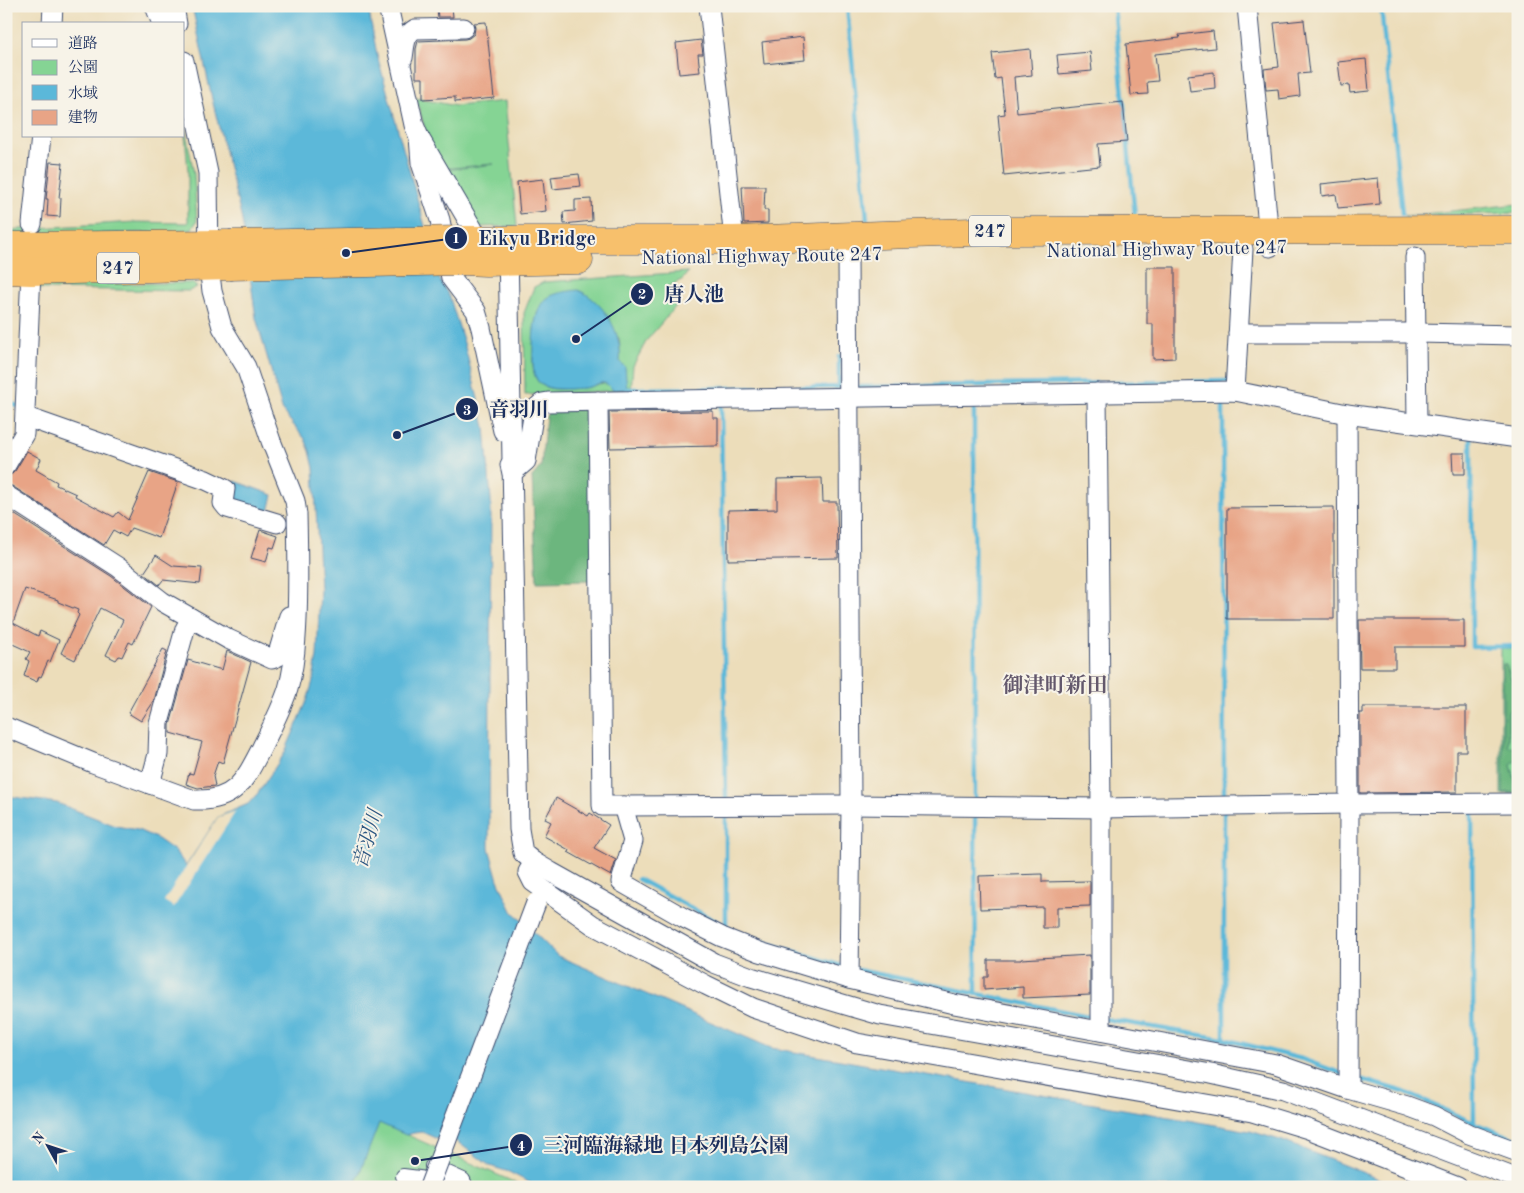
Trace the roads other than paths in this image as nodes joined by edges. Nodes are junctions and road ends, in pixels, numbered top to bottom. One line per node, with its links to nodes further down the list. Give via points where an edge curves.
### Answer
1 (53, 6): 7 (street)
2 (154, 6): 8 (street)
3 (174, 6): 9 (street)
4 (388, 6): 12 (street)
5 (710, 6): 18 (street)
6 (1247, 6): 17 (street)
7 (52, 22)
8 (161, 22)
9 (177, 22)
10 (464, 28): 12 (street, via 415,29 409,32 405,38)
11 (185, 66): 25 (street, via 208,173)
12 (402, 69): 13 (street)
13 (419, 137): 21 (street, via 473,229); 40 (street, via 421,163 440,220 451,278 476,311 481,328)
14 (40, 138): 15 (street)
15 (32, 224)
16 (1518, 230): 17 (highway, National Highway Route 247 / 247)
17 (1269, 239): 18 (highway, National Highway Route 247 / 247, via 1001,231); 19 (highway, National Highway Route 247 / 247); 22 (highway, National Highway Route 247 / 247)
18 (734, 240): 23 (highway, National Highway Route 247 / 247)
19 (1518, 242)
20 (6, 246): 25 (highway, National Highway Route 247 / 247)
21 (467, 247): 23 (highway, National Highway Route 247 / 247); 25 (highway, National Highway Route 247 / 247, bridge)
22 (1242, 248): 24 (highway, National Highway Route 247 / 247); 28 (street)
23 (508, 251): 24 (highway, National Highway Route 247 / 247); 40 (street)
24 (848, 253): 33 (street)
25 (219, 255): 27 (highway, National Highway Route 247 / 247); 43 (street, via 212,291 222,327 246,367 295,501)
26 (1415, 257): 29 (street)
27 (19, 270): 35 (street)
28 (1238, 333): 29 (street); 31 (street)
29 (1417, 333): 30 (street); 37 (street)
30 (1518, 335)
31 (1235, 391): 32 (street); 36 (street)
32 (1097, 393): 33 (street); 51 (street)
33 (849, 397): 34 (street); 49 (street)
34 (598, 401): 40 (street, via 548,402 537,406 528,458); 50 (street, via 602,806)
35 (26, 412): 39 (street, via 24,434); 42 (street, via 206,480 225,489 223,503 226,508)
36 (1347, 414): 37 (street); 47 (street)
37 (1417, 423): 38 (street)
38 (1518, 438)
39 (6, 465)
40 (512, 473): 52 (street, via 519,829 523,853)
41 (6, 495): 44 (street)
42 (277, 523)
43 (299, 600): 44 (street, via 293,604 277,657 272,659); 46 (street, via 294,661 288,689 277,717 242,782 233,791 205,801)
44 (191, 618): 46 (street, via 185,629 160,723 158,754)
45 (6, 727): 46 (street)
46 (150, 784)
47 (1349, 804): 48 (street); 51 (street); 56 (street)
48 (1518, 804)
49 (851, 805): 50 (street); 51 (street); 54 (street)
50 (623, 806): 54 (street, via 633,841 621,882 722,937)
51 (1102, 808): 55 (street)
52 (534, 862): 53 (street, via 528,872); 60 (street, via 682,946 752,978 880,1015 1211,1074 1283,1090)
53 (540, 897): 61 (street, bridge); 64 (street, via 753,1008 857,1043 1252,1112 1308,1128)
54 (849, 979): 55 (street, via 954,1004)
55 (1101, 1031): 56 (street, via 1276,1064)
56 (1348, 1089): 57 (street, via 1434,1116 1469,1134)
57 (1518, 1152)
58 (432, 1166): 63 (street, via 463,1180)
59 (403, 1176): 62 (street)
60 (1518, 1179)
61 (429, 1187)
62 (451, 1187)
63 (466, 1187)
64 (1458, 1187)

